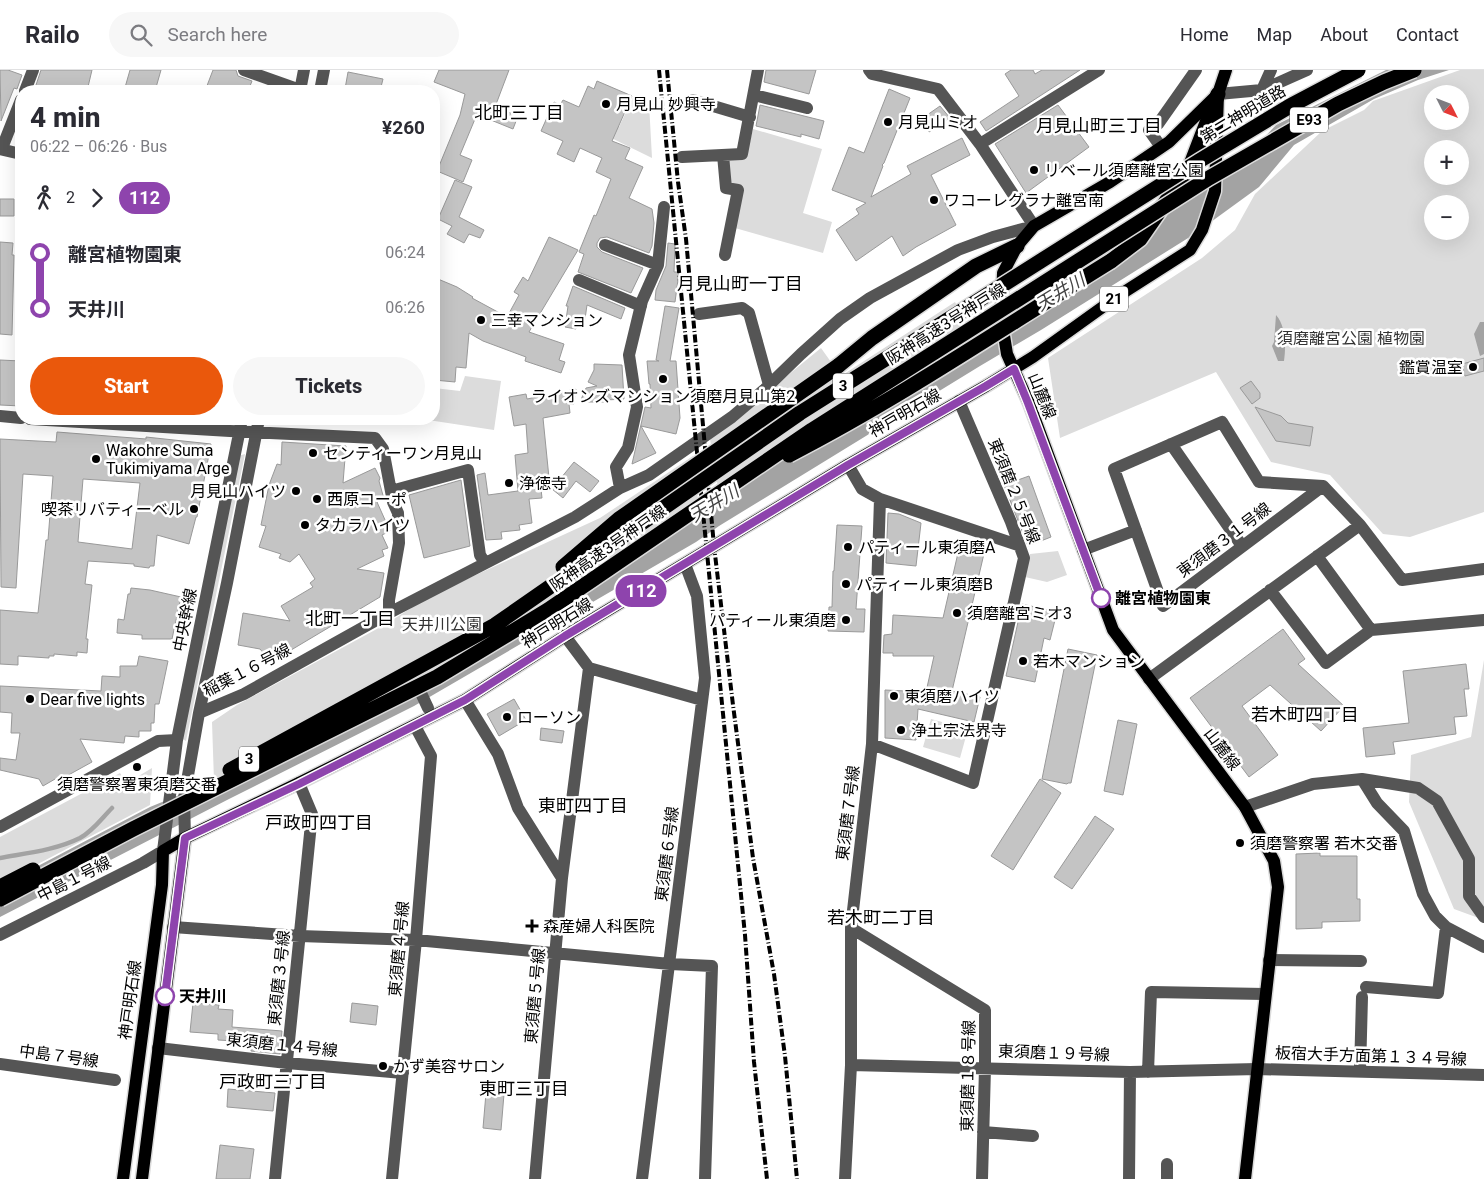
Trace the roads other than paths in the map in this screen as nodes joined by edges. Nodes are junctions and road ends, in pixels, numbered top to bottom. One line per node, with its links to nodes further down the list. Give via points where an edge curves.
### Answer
1 (33, 70): 14 (street)
2 (244, 70): 15 (street)
3 (304, 70): 16 (street)
4 (324, 70): 17 (street)
5 (758, 70): 20 (street)
6 (869, 70): 25 (street, via 872,74 938,89)
7 (1099, 70): 25 (street)
8 (1196, 70): 26 (street, via 1158,124 1148,130)
9 (1226, 70): 19 (main road, 神戸明石線 / 21)
10 (1271, 70): 18 (street)
11 (1307, 70): 18 (street)
12 (1358, 70): 31 (highway, 第二神明道路 / E93, bridge, via 1290,106)
13 (1414, 70): 32 (highway, E93, bridge, via 1338,104)
14 (27, 85)
15 (284, 85)
16 (301, 85)
17 (321, 85)
18 (1262, 90): 19 (street)
19 (1218, 94): 26 (main road, 神戸明石線 / 21); 42 (main road, 神戸明石線 / 21, via 1215,191 1202,230 1190,250); 53 (highway, bridge, via 1190,167 1140,239 1111,262 903,391)
20 (754, 96): 22 (street); 24 (street)
21 (693, 100): 24 (street)
22 (807, 108)
23 (15, 115): 27 (street)
24 (750, 116): 29 (street, via 742,154)
25 (980, 144): 34 (street)
26 (1161, 148): 34 (main road, 神戸明石線 / 21)
27 (1, 149): 28 (street)
28 (15, 152)
29 (723, 155): 30 (street); 37 (street, via 726,188 738,190)
30 (682, 157)
31 (1199, 161): 68 (highway, 阪神高速3号神戸線 / 3, bridge, via 800,413)
32 (1208, 178): 53 (highway, 阪神高速3号神戸線 / 3, bridge)
33 (664, 207): 38 (street)
34 (1034, 226): 36 (main road, 神戸明石線 / 21); 43 (street, 稲葉１６号線, via 958,250 870,298 840,319)
35 (604, 245): 38 (street)
36 (1017, 246): 42 (main road, 神戸明石線 / 21, via 1003,273 1001,320 1007,354); 68 (highway, bridge, via 976,266 619,519)
37 (725, 255)
38 (658, 266): 40 (street)
39 (578, 280): 40 (street)
40 (641, 306): 52 (street, via 629,356 638,407 628,448 616,467)
41 (699, 314): 43 (street, via 742,308 749,312)
42 (1014, 369): 44 (main road, 神戸明石線 / 21); 60 (main road, 山麓線)
43 (769, 385): 52 (street, 稲葉１６号線, via 697,442 649,475)
44 (959, 400): 50 (main road, 神戸明石線 / 21); 58 (street, 東須磨２５号線)
45 (0, 416): 46 (street)
46 (15, 417)
47 (241, 425): 48 (street); 79 (street, 中央幹線)
48 (258, 425): 54 (street, via 375,438 383,449); 77 (street, 中央幹線)
49 (1171, 444): 51 (street, 東須磨３１号線, via 1222,422 1259,482); 57 (street, 東須磨３１号線, via 1114,469); 59 (street)
50 (848, 465): 55 (street, via 862,488); 63 (main road, 神戸明石線 / 21)
51 (1323, 486): 56 (street); 59 (street, 東須磨３１号線)
52 (620, 488): 62 (street, 稲葉１６号線, via 583,512)
53 (723, 489): 89 (highway, 阪神高速3号神戸線 / 3, bridge, via 555,605 437,677)
54 (391, 491): 62 (street, via 468,470 480,555); 66 (street, via 398,514 399,543)
55 (880, 499): 58 (street); 80 (street, 東須磨７号線)
56 (1360, 525): 61 (street); 64 (street, via 1402,580)
57 (1136, 530): 59 (street, 東須磨３１号線, via 1163,606); 60 (street)
58 (1018, 545): 80 (street, 東須磨２５号線, via 1024,558 974,783)
59 (1242, 546)
60 (1083, 550): 73 (main road, 山麓線, via 1113,630)
61 (1317, 556): 65 (street); 69 (street)
62 (485, 562): 66 (street, 稲葉１６号線)
63 (684, 564): 70 (main road, 神戸明石線 / 21); 75 (street, 東須磨６号線, via 697,596 705,678)
64 (1484, 570)
65 (1270, 590): 69 (street, via 1326,664); 73 (street)
66 (388, 613): 77 (street, 稲葉１６号線, via 244,694)
67 (1484, 620): 69 (street)
68 (495, 625): 88 (highway, 阪神高速3号神戸線 / 3, bridge, via 219,775)
69 (1371, 630)
70 (565, 636): 71 (street); 74 (main road, 神戸明石線 / 21)
71 (589, 668): 75 (street); 87 (street, 東須磨５号線)
72 (412, 674): 76 (street)
73 (1149, 679): 83 (main road, 山麓線)
74 (465, 700): 78 (main road, 神戸明石線 / 21); 87 (street, via 498,754 518,808)
75 (702, 700): 101 (street, 東須磨６号線)
76 (428, 708)
77 (199, 713): 85 (street, 中央幹線, via 184,798)
78 (415, 726): 82 (main road, 神戸明石線 / 21); 96 (street, 東須磨４号線, via 431,756)
79 (177, 740): 84 (street, via 158,741); 86 (street, 中央幹線)
80 (872, 744): 93 (street, 東須磨７号線)
81 (1362, 779): 83 (street, via 1313,784); 90 (street, via 1418,788 1437,801 1469,859 1469,896); 92 (street, via 1377,803 1404,831 1423,894 1435,916)
82 (299, 784): 85 (main road, 神戸明石線 / 21); 95 (street, 東須磨３号線, via 312,814)
83 (1245, 807): 99 (main road, 山麓線, via 1274,861 1278,887)
84 (0, 827)
85 (185, 838): 86 (main road, 神戸明石線 / 21); 91 (main road, 神戸明石線)
86 (162, 851): 94 (street, 中島１号線); 118 (main road, 神戸明石線, via 162,885)
87 (562, 878): 98 (street, 東須磨５号線)
88 (0, 887)
89 (0, 899)
90 (1484, 917)
91 (174, 927): 95 (street); 103 (main road, 神戸明石線)
92 (1446, 927): 97 (street); 111 (street, via 1438,993 1364,992)
93 (851, 928): 106 (street, 東須磨７号線); 107 (street, 東須磨１８号線, via 985,1010)
94 (0, 935)
95 (300, 936): 96 (street); 104 (street, 東須磨３号線)
96 (416, 940): 98 (street); 112 (street, 東須磨４号線)
97 (1484, 947)
98 (555, 953): 101 (street); 122 (street, 東須磨５号線)
99 (1269, 960): 100 (street); 102 (main road, 山麓線)
100 (1361, 961)
101 (670, 964): 123 (street, 東須磨６号線); 124 (street, via 712,966)
102 (1265, 994): 108 (main road, 山麓線); 110 (street, via 1151,992)
103 (158, 1048): 104 (street, 東須磨１４号線); 119 (main road, 神戸明石線)
104 (287, 1063): 112 (street, 東須磨１４号線); 120 (street, 東須磨３号線)
105 (0, 1064): 114 (street, 中島７号線)
106 (850, 1065): 107 (street, 東須磨１９号線); 125 (street, 東須磨７号線)
107 (985, 1068): 109 (street, 東須磨１９号線); 115 (street, 東須磨１８号線)
108 (1257, 1069): 110 (street, 東須磨１９号線); 111 (street, 板宿大手方面第１３４号線); 129 (main road, 山麓線)
109 (1130, 1072): 110 (street, 東須磨１９号線); 127 (street)
110 (1148, 1072)
111 (1360, 1072): 113 (street, 板宿大手方面第１３４号線)
112 (403, 1073): 121 (street, 東須磨４号線)
113 (1484, 1076)
114 (115, 1080)
115 (983, 1132): 116 (street); 126 (street, 東須磨１８号線)
116 (1033, 1136)
117 (1167, 1164): 128 (street)
118 (123, 1179)
119 (142, 1179)
120 (275, 1179)
121 (392, 1179)
122 (535, 1179)
123 (642, 1179)
124 (706, 1179)
125 (845, 1179)
126 (982, 1179)
127 (1129, 1179)
128 (1166, 1179)
129 (1245, 1179)

